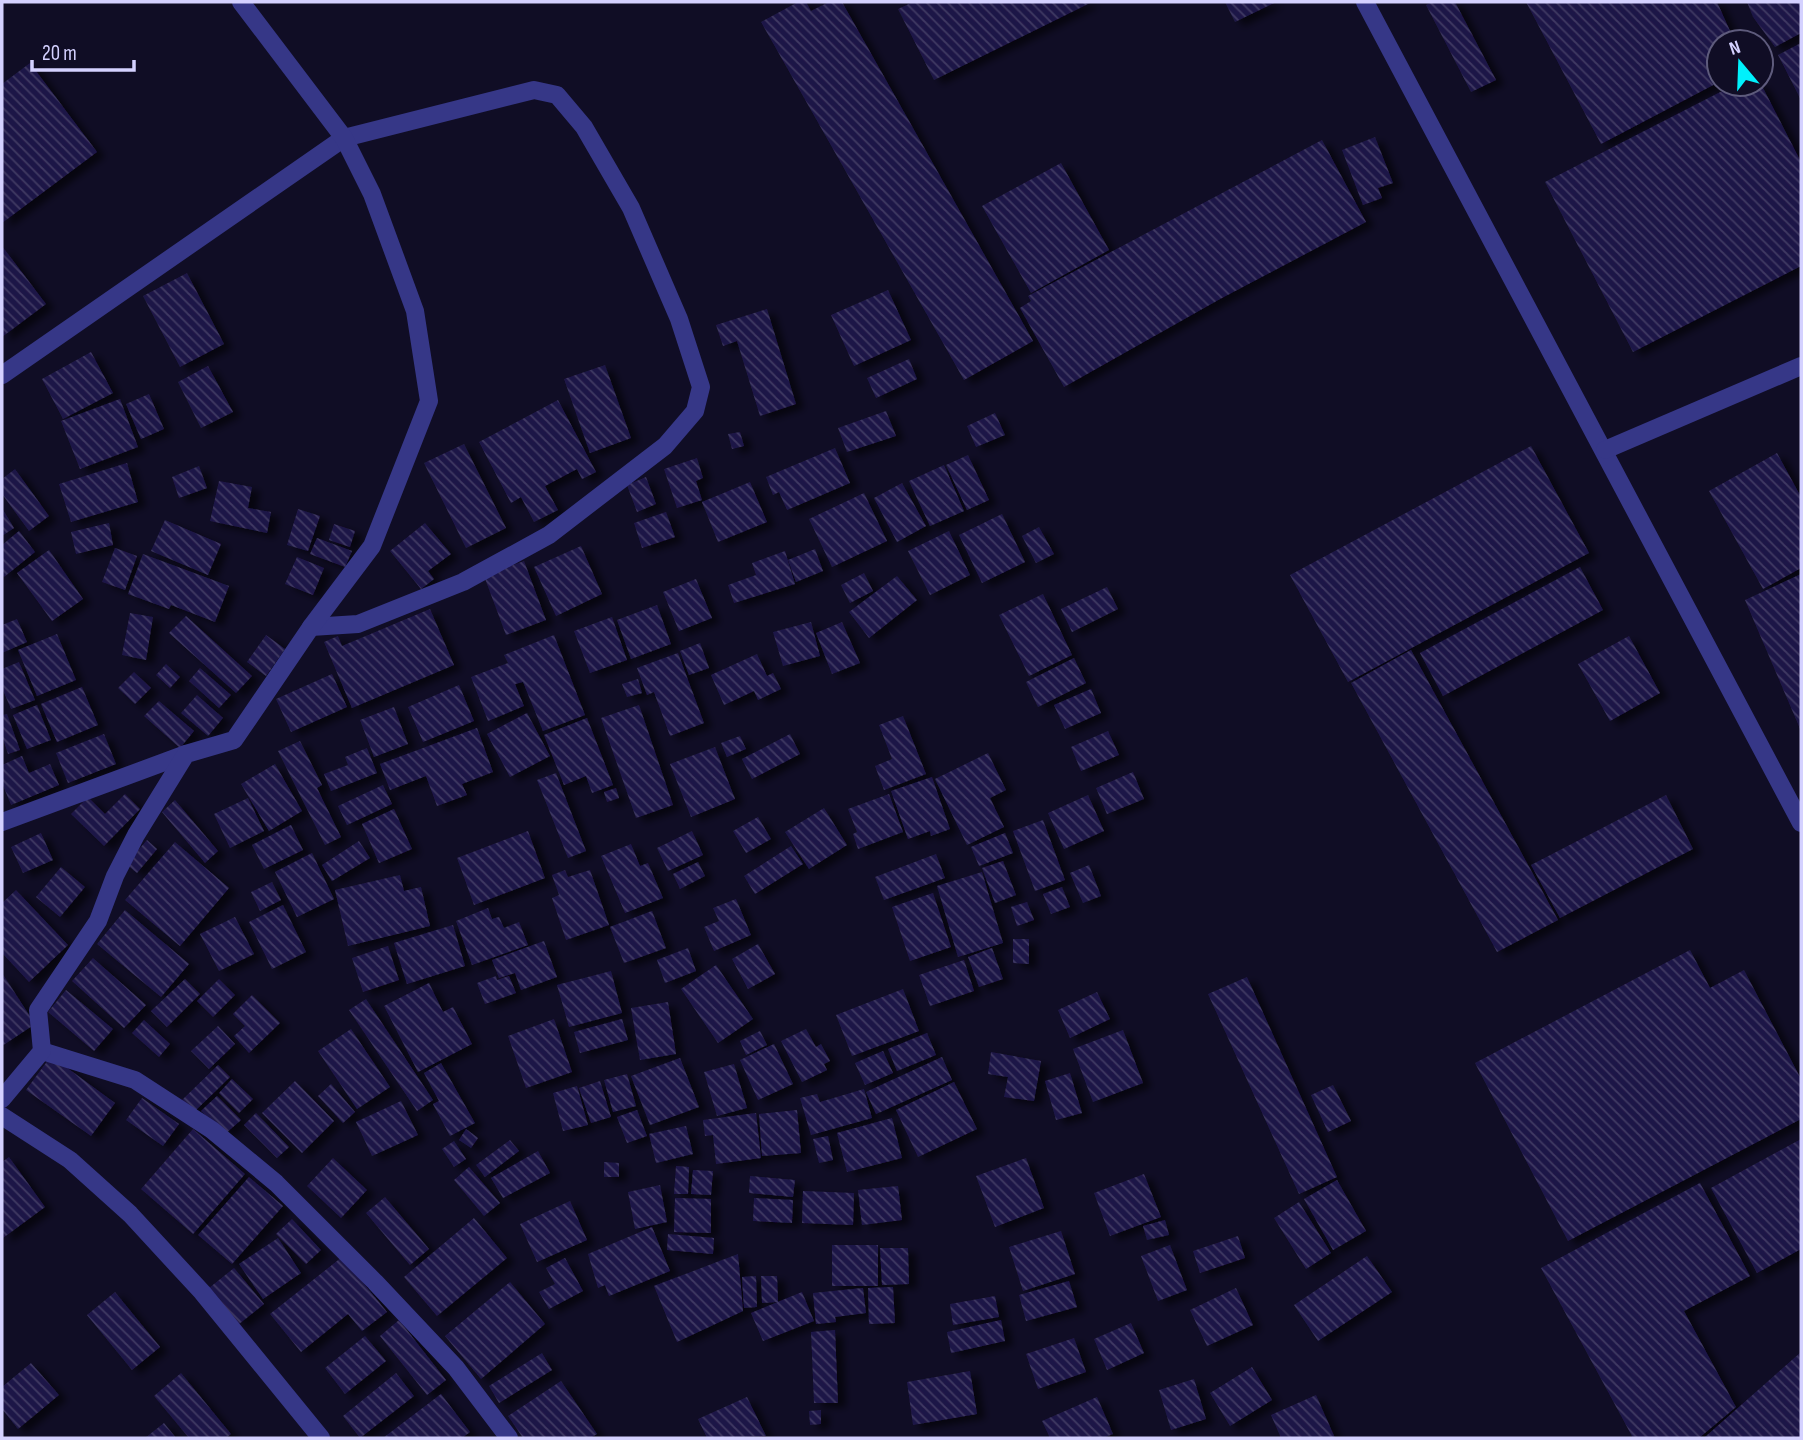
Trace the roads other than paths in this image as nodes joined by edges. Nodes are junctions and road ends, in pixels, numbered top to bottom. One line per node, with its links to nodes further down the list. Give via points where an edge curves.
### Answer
1 (241, 2): 3 (street)
2 (1365, 2): 6 (street)
3 (344, 138): 5 (street); 7 (street, via 372,194 415,311 429,401 372,546); 7 (street, via 534,90 557,95 584,127 631,208 680,320 701,387 695,411 664,446 549,535 463,582 358,624)
4 (1801, 366): 6 (street)
5 (2, 375)
6 (1605, 450): 10 (street)
7 (311, 627): 8 (street, via 234,740)
8 (186, 754): 9 (street); 11 (street, via 131,845 98,922 38,1010)
9 (2, 822)
10 (1801, 823)
11 (42, 1051): 12 (street); 15 (street, via 135,1080 212,1130 285,1192 447,1359)
12 (2, 1099)
13 (2, 1116): 14 (street, via 70,1160 130,1214 202,1292)
14 (321, 1438)
15 (509, 1438)

